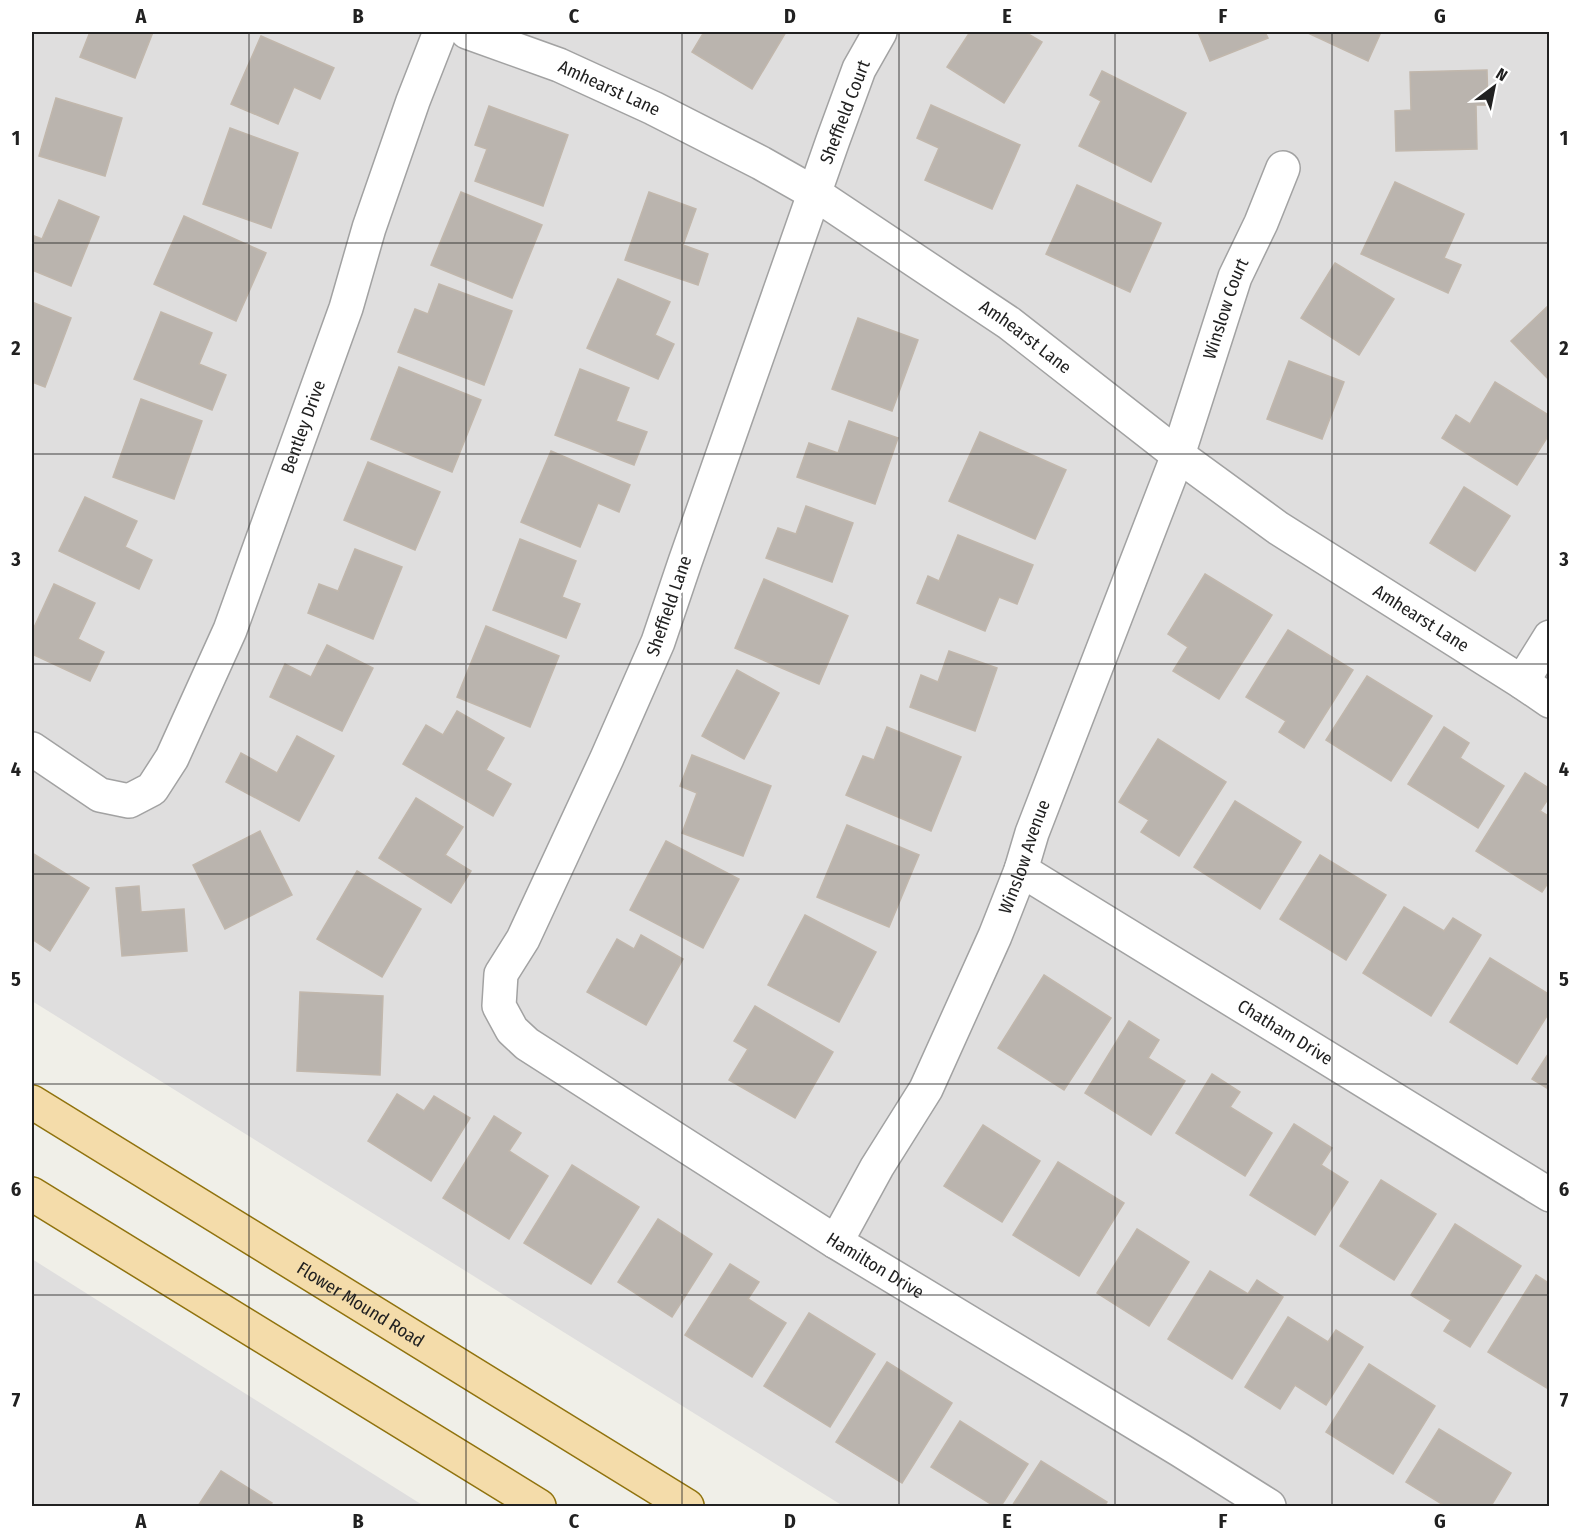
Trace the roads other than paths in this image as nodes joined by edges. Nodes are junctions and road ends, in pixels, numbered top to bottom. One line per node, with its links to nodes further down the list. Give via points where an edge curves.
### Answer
1 (440, 32): 10 (street, Bentley Drive, via 230,630 172,758 152,789 129,801 100,795)
2 (466, 32): 5 (street, Amhearst Lane, via 559,65 653,108)
3 (880, 32): 5 (street, Sheffield Court, via 859,69)
4 (1283, 168): 6 (street, Winslow Court, via 1235,277)
5 (814, 194): 6 (street, Amhearst Lane, via 1009,323); 12 (street, Sheffield Lane, via 658,642 523,939 501,974)
6 (1178, 455): 8 (street, Amhearst Lane, via 1278,528); 11 (street, Winslow Avenue)
7 (1550, 637): 8 (street)
8 (1522, 682): 9 (street, Amhearst Lane)
9 (1550, 701)
10 (32, 749)
11 (1020, 870): 15 (street, Chatham Drive); 16 (street, Winslow Avenue, via 995,936 926,1089)
12 (499, 1006): 16 (street, Hamilton Drive, via 512,1030 527,1044)
13 (32, 1102): 18 (main road, Flower Mound Road)
14 (32, 1194): 17 (main road)
15 (1550, 1195)
16 (836, 1242): 19 (street, Hamilton Drive)
17 (539, 1506)
18 (684, 1506)
19 (1269, 1506)

